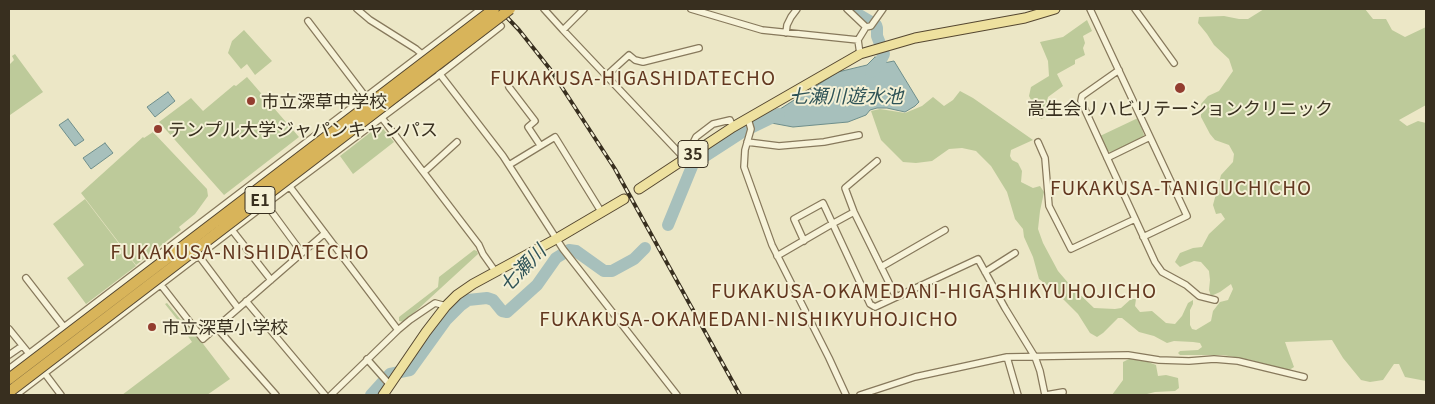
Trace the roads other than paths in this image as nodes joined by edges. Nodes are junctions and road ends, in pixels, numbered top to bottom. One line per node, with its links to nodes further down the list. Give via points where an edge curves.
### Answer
1 (357, 9): 21 (street)
2 (481, 9): 21 (street)
3 (494, 9): 85 (highway, E1, bridge)
4 (510, 9): 87 (highway, E1, bridge)
5 (544, 9): 17 (street)
6 (584, 9): 17 (street)
7 (691, 9): 18 (street, via 762,30)
8 (797, 9): 18 (street)
9 (847, 9): 15 (street)
10 (883, 9): 15 (street)
11 (1055, 9): 22 (main road, 35, via 1025,18 935,34)
12 (1090, 9): 24 (street)
13 (1135, 9): 23 (street)
14 (308, 21): 28 (street)
15 (871, 25): 19 (street)
16 (501, 26): 25 (street)
17 (563, 30): 26 (street)
18 (786, 33): 19 (street)
19 (858, 40): 22 (street)
20 (698, 48): 26 (street, via 643,62 630,55)
21 (422, 54): 25 (street); 28 (street)
22 (860, 54): 30 (main road, 35)
23 (1174, 63)
24 (1119, 70): 33 (street); 38 (street, via 1082,96 1081,101)
25 (440, 74): 29 (street); 41 (street)
26 (606, 76): 39 (street)
27 (509, 88): 37 (street, via 535,121 528,127)
28 (364, 96): 72 (street)
29 (382, 118): 42 (street); 43 (street)
30 (749, 124): 31 (main road, 35); 35 (street)
31 (733, 127): 39 (main road, 35); 39 (street, via 730,120 713,124 696,137)
32 (859, 135): 35 (street, via 779,146)
33 (1150, 137): 38 (street); 54 (street, via 1187,216)
34 (457, 142): 42 (street)
35 (747, 142): 60 (street, via 744,167)
36 (1038, 142): 49 (street, via 1045,158 1049,206 1071,249)
37 (540, 145): 41 (street); 48 (street, via 555,136)
38 (1107, 158): 49 (street)
39 (685, 160): 44 (main road, 35)
40 (877, 161): 47 (street, via 845,188)
41 (510, 165): 55 (street)
42 (424, 172): 62 (street)
43 (290, 187): 46 (street); 53 (street)
44 (639, 189)
45 (624, 199): 48 (main road)
46 (266, 204): 51 (street); 57 (street)
47 (854, 212): 50 (street); 61 (street)
48 (602, 213): 55 (main road)
49 (1135, 219): 54 (street)
50 (832, 224): 56 (street); 56 (street, via 823,204 794,219); 67 (street, via 870,304 875,308)
51 (232, 230): 59 (street); 65 (street)
52 (945, 230): 61 (street)
53 (325, 234): 57 (street); 75 (street)
54 (1143, 237): 68 (street, via 1162,272 1198,296)
55 (556, 239): 62 (main road); 95 (street)
56 (804, 241): 60 (street)
57 (302, 253): 65 (street)
58 (1015, 253): 63 (street)
59 (199, 256): 66 (street); 71 (street)
60 (777, 256): 96 (street)
61 (881, 267): 67 (street)
62 (495, 271): 70 (main road)
63 (985, 272): 67 (street, via 978,259); 80 (street)
64 (26, 278): 72 (street)
65 (271, 280): 69 (street)
66 (161, 285): 73 (street, via 203,339); 83 (street)
67 (896, 298)
68 (1215, 300)
69 (246, 301): 71 (street); 92 (street)
70 (446, 306): 75 (street, via 435,303); 86 (main road)
71 (238, 308): 73 (street)
72 (64, 327): 78 (street)
73 (216, 327): 91 (street)
74 (9, 329): 76 (street)
75 (398, 330): 81 (street)
76 (22, 346): 77 (street); 78 (street)
77 (9, 354)
78 (29, 354): 82 (street); 83 (street)
79 (1007, 357): 80 (street); 97 (street, via 914,377); 98 (street)
80 (1034, 357): 84 (street, via 1128,355 1159,360 1238,360); 99 (street)
81 (367, 359): 86 (street); 93 (street)
82 (9, 369)
83 (44, 373): 89 (street); 90 (street)
84 (1304, 377)
85 (9, 379)
86 (390, 382): 94 (main road)
87 (9, 392)
88 (1063, 392): 99 (street)
89 (16, 395)
90 (61, 395)
91 (276, 395)
92 (325, 395)
93 (331, 395)
94 (384, 395)
95 (676, 395)
96 (846, 395)
97 (860, 395)
98 (1018, 395)
99 (1045, 395)

